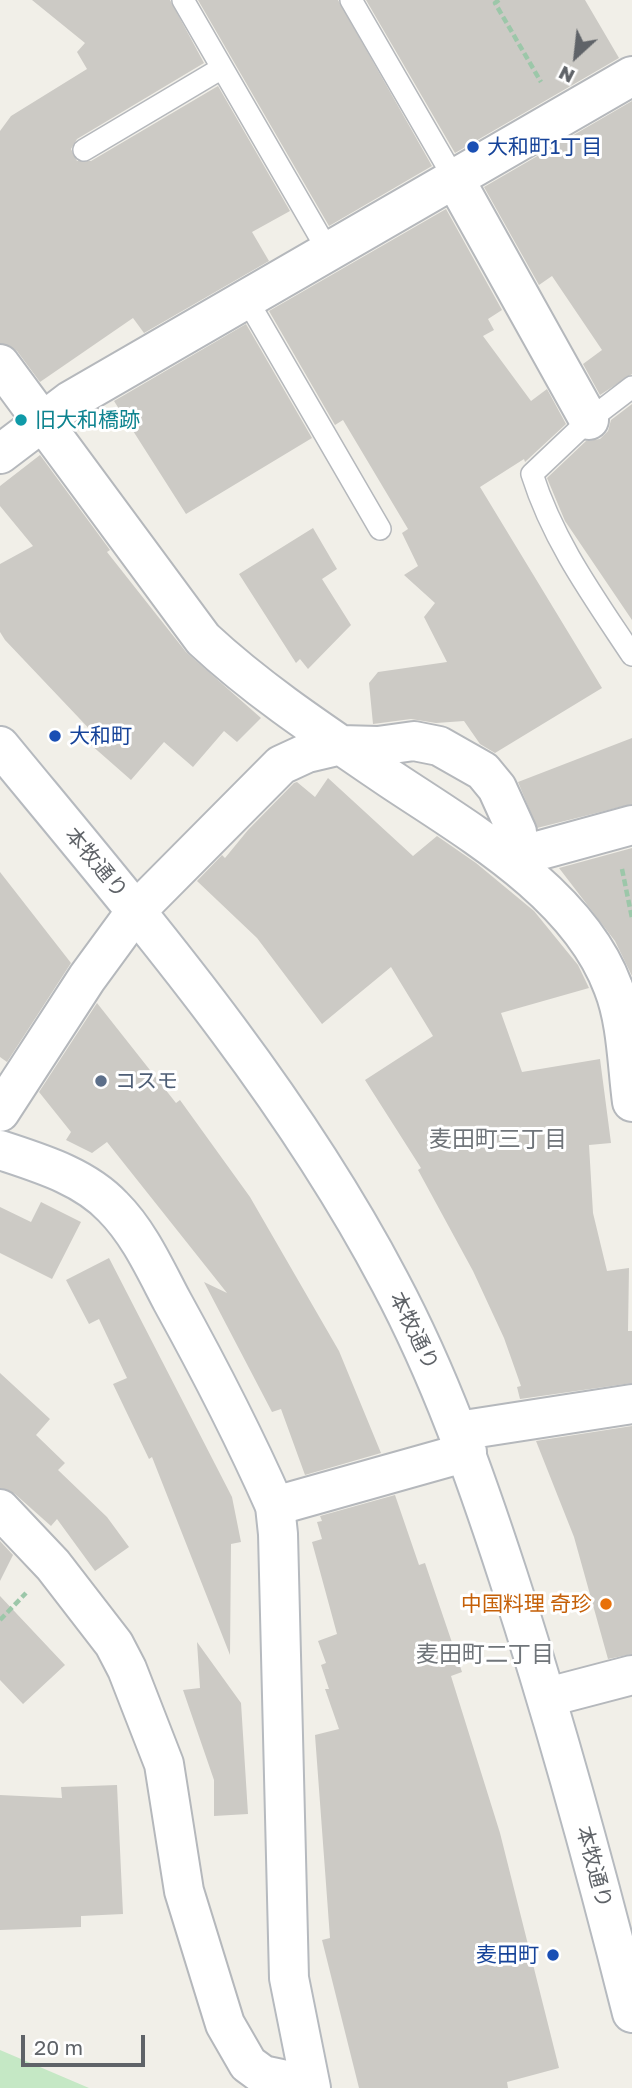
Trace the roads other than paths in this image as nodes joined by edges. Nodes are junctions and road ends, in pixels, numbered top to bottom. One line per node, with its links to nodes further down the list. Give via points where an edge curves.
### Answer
1 (183, 0): 3 (lane)
2 (351, 0): 6 (lane)
3 (222, 68): 5 (lane); 7 (lane)
4 (632, 76): 6 (street)
5 (84, 150)
6 (454, 178): 7 (street); 11 (street)
7 (327, 250): 8 (street)
8 (246, 298): 12 (street); 14 (lane)
9 (0, 364): 12 (street)
10 (632, 387): 11 (lane)
11 (589, 420): 15 (lane, via 532,474 544,513 568,557)
12 (41, 421): 13 (street); 16 (street, via 203,639 231,665)
13 (0, 454)
14 (380, 528)
15 (632, 655)
16 (341, 745): 19 (street); 19 (street, via 414,741 439,746 483,771 497,788 517,832); 20 (street, via 281,765)
17 (0, 746): 20 (street, 本牧通り)
18 (623, 828): 19 (street)
19 (508, 859): 21 (street, via 572,922 613,986)
20 (136, 911): 22 (street); 25 (street, 本牧通り, via 305,1139 389,1280 428,1357)
21 (632, 1102)
22 (0, 1112)
23 (0, 1150): 26 (street, via 61,1172 92,1189 138,1237 197,1345)
24 (632, 1404): 25 (street)
25 (462, 1441): 26 (street); 29 (street, 本牧通り)
26 (275, 1506): 31 (street, via 289,1978)
27 (0, 1509): 31 (street, via 53,1565 114,1644 127,1670 164,1764 184,1891 225,2024 248,2064 263,2075)
28 (632, 1675): 29 (street)
29 (548, 1696): 30 (street, 本牧通り)
30 (632, 2013)
31 (310, 2086)

